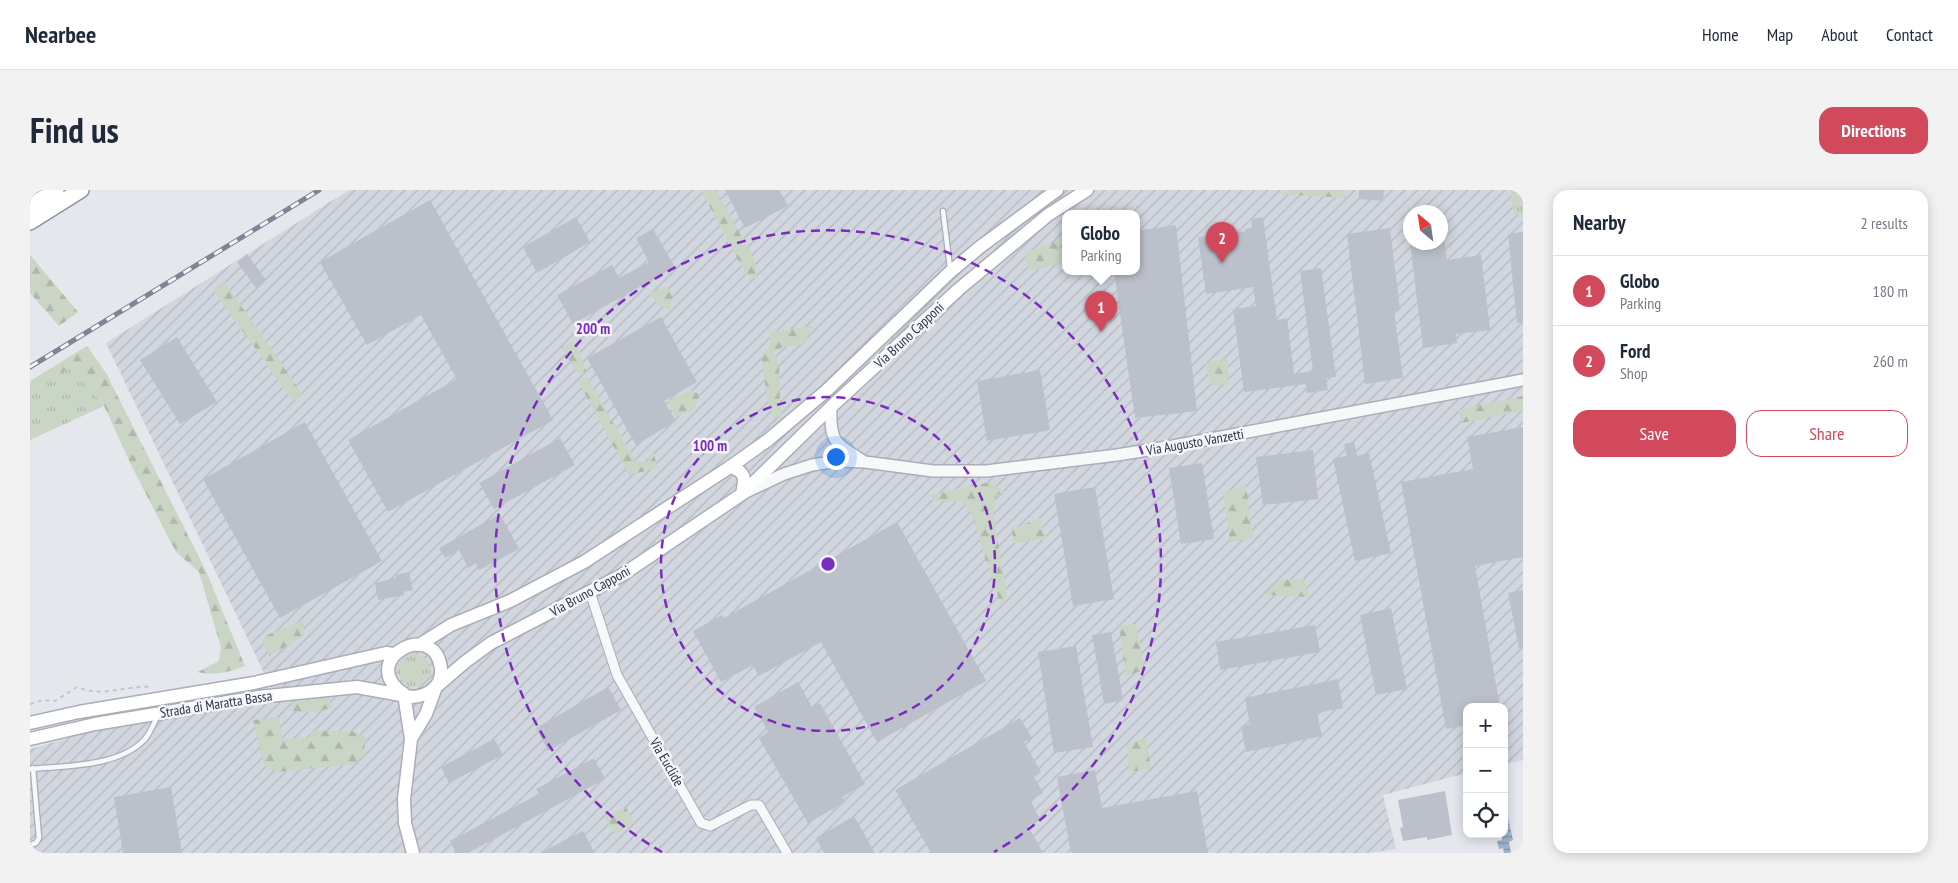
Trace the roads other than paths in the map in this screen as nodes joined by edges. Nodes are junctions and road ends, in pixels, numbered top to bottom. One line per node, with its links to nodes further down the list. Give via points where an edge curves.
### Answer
1 (56, 190): 5 (highway)
2 (81, 190): 7 (highway)
3 (1058, 190): 8 (main road, Via Bruno Capponi)
4 (1087, 190): 10 (main road, Via Bruno Capponi, via 1048,215 958,289)
5 (30, 206)
6 (943, 211): 8 (lane)
7 (30, 222)
8 (950, 272): 12 (main road, Via Bruno Capponi, via 826,391)
9 (1523, 380): 11 (street, Via Augusto Vanzetti, via 1117,455 986,471 933,470)
10 (831, 407): 11 (street, Via Augusto Vanzetti, via 833,438 839,446); 13 (main road, Via Bruno Capponi)
11 (865, 462): 13 (street, Via Augusto Vanzetti, via 812,464)
12 (730, 467): 13 (main road, via 744,475); 15 (main road, Via Bruno Capponi, via 584,562 510,601 451,625)
13 (742, 494): 14 (main road, Via Bruno Capponi, via 622,575)
14 (590, 592): 17 (main road, Via Bruno Capponi, via 491,642); 27 (street, Via Euclide, via 617,675 701,822 710,826 750,805 759,805)
15 (419, 645): 16 (main road, via 405,646); 17 (main road, via 435,653 439,661 441,670)
16 (395, 654): 18 (main road, via 389,676 392,684); 20 (main road, Strada di Maratta Bassa, via 386,653 254,683)
17 (436, 686): 18 (main road, via 421,696); 22 (main road, via 426,714)
18 (404, 694): 19 (main road, Strada di Maratta Bassa, via 357,687 258,697); 22 (main road)
19 (159, 714): 21 (main road, Strada di Maratta Bassa); 23 (lane, via 145,739 118,757 60,767)
20 (30, 723)
21 (30, 739)
22 (411, 739): 26 (main road, via 404,800 405,822)
23 (32, 768): 24 (lane)
24 (33, 787): 25 (lane, via 40,838)
25 (30, 845)
26 (413, 853)
27 (787, 853)

